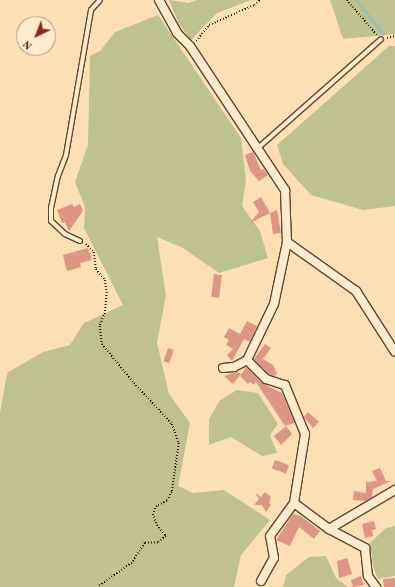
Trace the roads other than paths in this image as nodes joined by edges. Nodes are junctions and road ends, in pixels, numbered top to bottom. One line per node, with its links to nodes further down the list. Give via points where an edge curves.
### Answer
1 (100, 0): 5 (lane, via 91,10 66,155 51,208 51,221 65,234)
2 (159, 0): 4 (street, via 178,33 190,46)
3 (381, 39): 4 (lane)
4 (258, 148): 6 (street, via 285,190)
5 (80, 241)
6 (287, 242): 7 (street, via 356,291); 8 (street, via 274,304)
7 (395, 352)
8 (247, 360): 9 (street, via 234,367); 11 (street, via 266,379 285,385 305,434)
9 (224, 368)
10 (395, 490): 12 (street)
11 (294, 503): 12 (street); 13 (street, via 270,536 274,558)
12 (329, 529): 14 (street, via 365,548 368,576)
13 (261, 581)
14 (376, 587)

